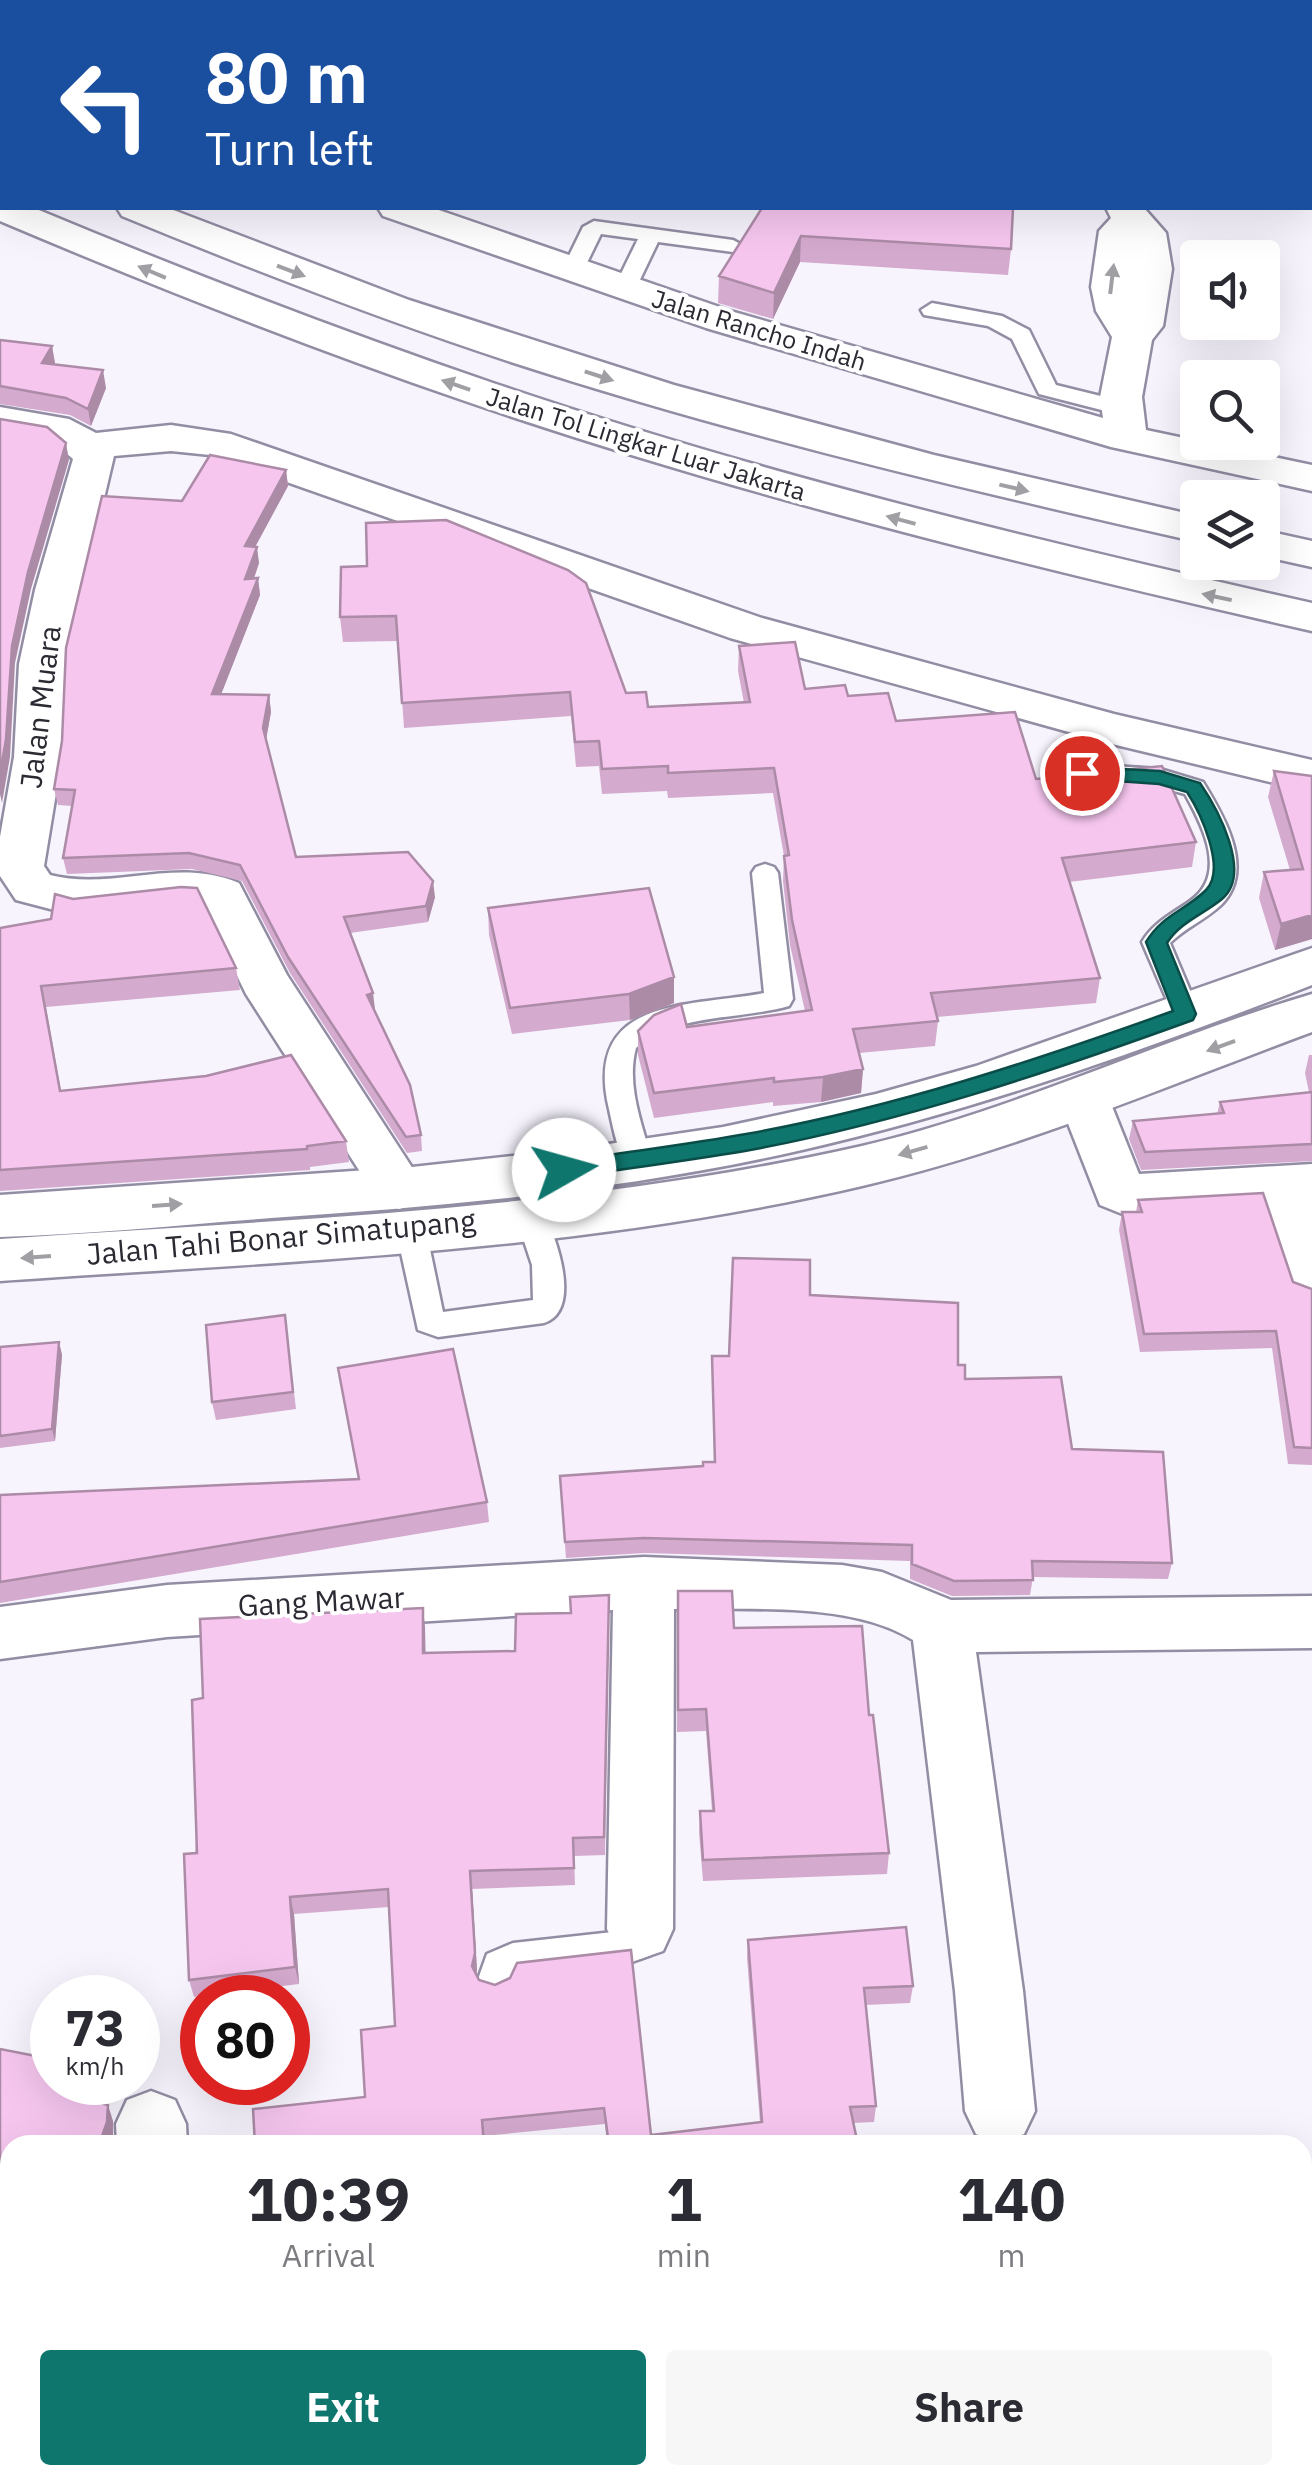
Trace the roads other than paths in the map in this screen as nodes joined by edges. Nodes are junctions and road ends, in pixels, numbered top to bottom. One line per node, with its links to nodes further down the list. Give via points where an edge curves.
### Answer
1 (9, 210): 18 (main road, Jalan Tol Lingkar Luar Jakarta, one-way to 1, via 1069,564 606,434 309,333)
2 (141, 210): 15 (main road, Jalan Tol Lingkar Luar Jakarta, one-way to 15, via 344,291 622,384 885,457)
3 (403, 210): 8 (main road, Jalan Rancho Indah)
4 (1128, 214): 12 (main road, via 1118,231 1109,298 1132,336)
5 (592, 218): 6 (lane); 8 (lane)
6 (650, 236): 7 (lane); 9 (lane)
7 (733, 246)
8 (573, 270): 9 (main road, Jalan Rancho Indah)
9 (625, 288): 12 (main road, Jalan Rancho Indah, via 720,320)
10 (932, 310): 12 (lane, via 994,321 1021,335 1047,389)
11 (0, 420): 13 (main road, via 78,436)
12 (1124, 423): 14 (main road, Jalan Rancho Indah)
13 (89, 446): 20 (main road, via 171,438 216,442 746,628 1112,729); 28 (main road, Jalan Muara, via 94,458 42,664 38,757 20,867 34,888 77,899 185,887 222,896 264,981)
14 (1312, 478)
15 (1180, 525)
16 (1280, 547): 17 (main road)
17 (1312, 554)
18 (1312, 617)
19 (1082, 773): 24 (lane, via 1160,778 1194,788 1213,817 1224,870 1218,891 1166,927 1156,942)
20 (1312, 776)
21 (765, 873): 26 (lane, via 779,1000 647,1023 628,1036 617,1060)
22 (1312, 966): 24 (main road, Jalan Tahi Bonar Simatupang)
23 (1312, 1012): 25 (main road, Jalan Tahi Bonar Simatupang, one-way to 25)
24 (1186, 1014): 26 (main road, Jalan Tahi Bonar Simatupang, via 1048,1064 876,1113)
25 (1084, 1098): 27 (main road, via 1125,1195); 30 (main road, Jalan Tahi Bonar Simatupang, one-way to 30, via 864,1166)
26 (637, 1160): 28 (main road, Jalan Tahi Bonar Simatupang)
27 (1296, 1185): 32 (main road)
28 (405, 1210): 29 (main road, Jalan Tahi Bonar Simatupang, one-way to 28); 30 (main road, Jalan Tahi Bonar Simatupang); 30 (lane, via 430,1321 438,1325 550,1306 547,1266); 31 (main road, Jalan Tahi Bonar Simatupang, one-way to 31)
29 (0, 1216)
30 (531, 1217)
31 (0, 1260)
32 (1312, 1284)
33 (644, 1583): 35 (main road, Gang Mawar, via 862,1591 926,1612); 36 (main road, Gang Mawar, via 167,1612); 37 (main road)
34 (1312, 1622): 35 (main road)
35 (942, 1626): 39 (main road)
36 (0, 1633)
37 (640, 1929): 38 (lane, via 638,1943 624,1948 513,1960 500,1966)
38 (495, 1982)
39 (1000, 2111)

